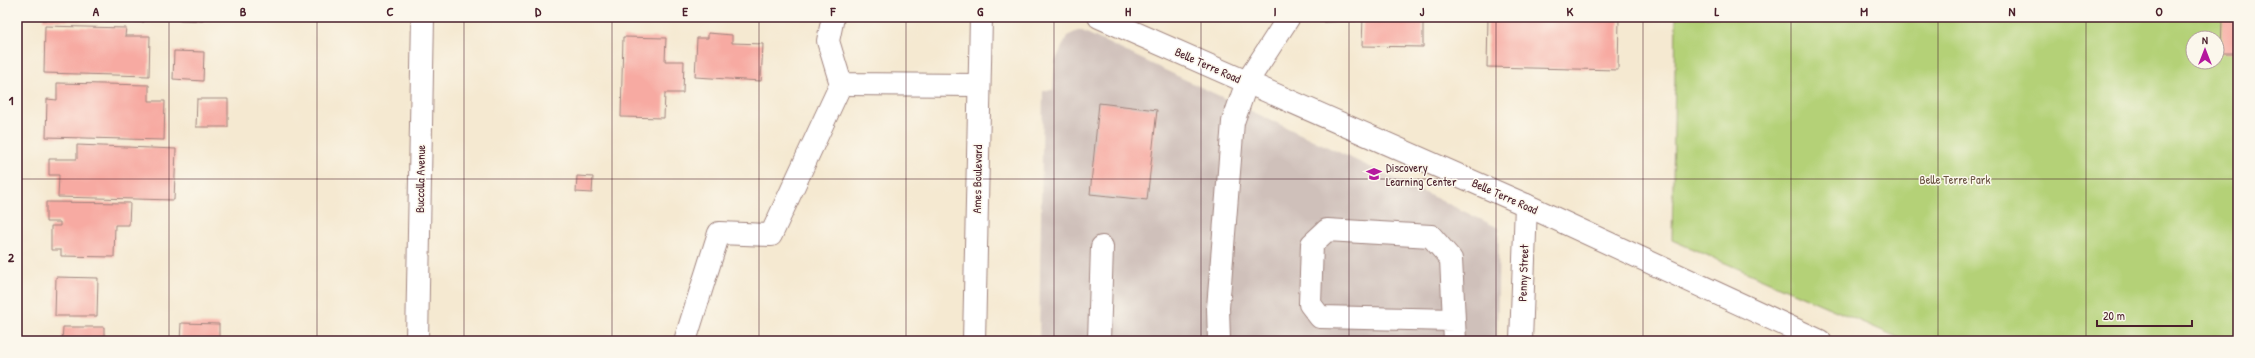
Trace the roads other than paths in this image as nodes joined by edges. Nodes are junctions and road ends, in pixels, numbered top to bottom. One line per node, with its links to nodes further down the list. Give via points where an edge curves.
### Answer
1 (423, 17): 13 (street, Buccolla Avenue)
2 (833, 17): 8 (street, via 828,41)
3 (981, 17): 9 (street, Ames Boulevard)
4 (1099, 17): 6 (street, Belle Terre Road)
5 (1283, 20): 7 (street)
6 (1142, 25): 7 (street, Belle Terre Road)
7 (1247, 82): 10 (street, Belle Terre Road); 17 (street, via 1233,122 1218,308)
8 (841, 84): 9 (street); 14 (street, via 771,235 719,233)
9 (979, 85): 15 (street, Ames Boulevard)
10 (1526, 205): 18 (street, Penny Street); 19 (street, Belle Terre Road)
11 (1102, 247): 16 (street)
12 (1454, 331): 12 (street, via 1320,317 1310,304 1312,244 1326,230 1430,236 1451,259)
13 (417, 341)
14 (686, 341)
15 (974, 341)
16 (1099, 341)
17 (1219, 341)
18 (1521, 341)
19 (1820, 341)

